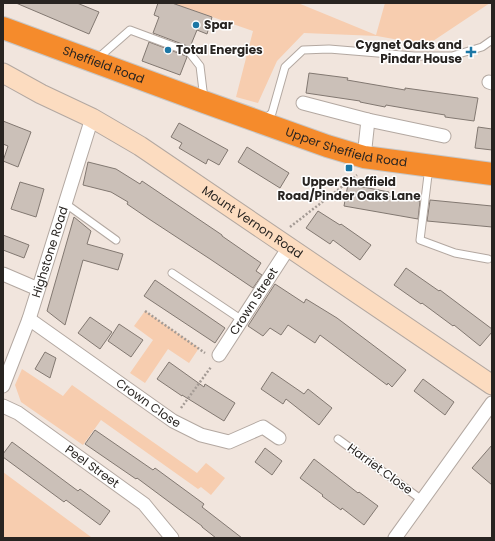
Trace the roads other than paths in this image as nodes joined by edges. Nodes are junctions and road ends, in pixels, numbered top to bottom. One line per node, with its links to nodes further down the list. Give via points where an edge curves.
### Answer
1 (3, 28): 3 (highway, Sheffield Road)
2 (492, 40): 9 (lane, via 482,47 452,56 414,56 329,49 303,50 285,67 272,113)
3 (95, 61): 5 (highway, Sheffield Road); 5 (lane, via 130,30 189,52 200,66)
4 (3, 73): 7 (street, Mount Vernon Road)
5 (204, 102): 9 (highway, Upper Sheffield Road)
6 (303, 104): 8 (street)
7 (92, 118): 14 (street, Highstone Road); 16 (street, Mount Vernon Road, via 140,146)
8 (368, 120): 10 (street); 11 (street)
9 (263, 122): 11 (highway, Upper Sheffield Road)
10 (444, 136)
11 (364, 157): 12 (highway, Upper Sheffield Road)
12 (429, 167): 13 (highway, Upper Sheffield Road); 17 (lane, via 420,240 455,253)
13 (492, 174)
14 (66, 204): 15 (lane); 20 (street, Highstone Road)
15 (116, 240)
16 (282, 242): 22 (street, Crown Street); 25 (street, Mount Vernon Road)
17 (488, 259)
18 (172, 273): 22 (lane)
19 (3, 274): 20 (street)
20 (38, 289): 21 (street, Highstone Road)
21 (29, 319): 24 (street, Highstone Road); 28 (street, Crown Close, via 173,421 201,435 229,442 263,427)
22 (242, 320): 23 (street, Crown Street)
23 (217, 357)
24 (3, 386)
25 (492, 386)
26 (492, 403): 30 (street)
27 (3, 406): 31 (street, Peel Street, via 18,413 144,504)
28 (278, 438)
29 (338, 438): 30 (lane, Harriet Close)
30 (422, 500): 32 (street)
31 (172, 538)
32 (395, 538)

